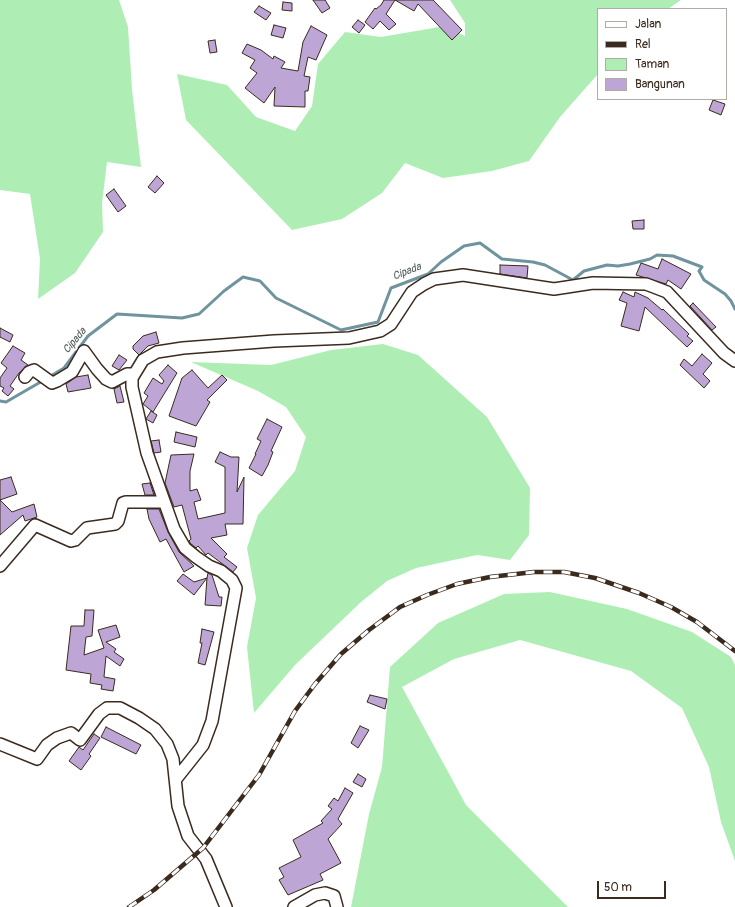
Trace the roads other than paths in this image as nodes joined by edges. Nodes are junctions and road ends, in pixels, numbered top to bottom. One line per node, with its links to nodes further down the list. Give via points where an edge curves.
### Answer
1 (735, 362): 2 (street, via 667,292 646,284 593,282 554,289 463,275 434,279 412,292 391,324 380,331 349,338 274,341 157,352 143,360)
2 (133, 374): 3 (street, via 127,374 112,382 106,379 84,351 72,372 51,383 34,370); 4 (street, via 132,387 142,436)
3 (25, 377)
4 (162, 502): 5 (street, via 123,503 116,524 87,528 71,542 35,525); 7 (street, via 185,548 221,571 232,580 236,588 212,721 203,745)
5 (0, 566)
6 (0, 744): 7 (street, via 37,759 47,745 57,738 71,733 80,740 102,710 120,708 155,729 169,749)
7 (176, 779): 8 (street, via 178,806 188,836 206,859)
8 (226, 907)
9 (294, 907): 10 (street, via 325,892 334,896)
10 (337, 907)

